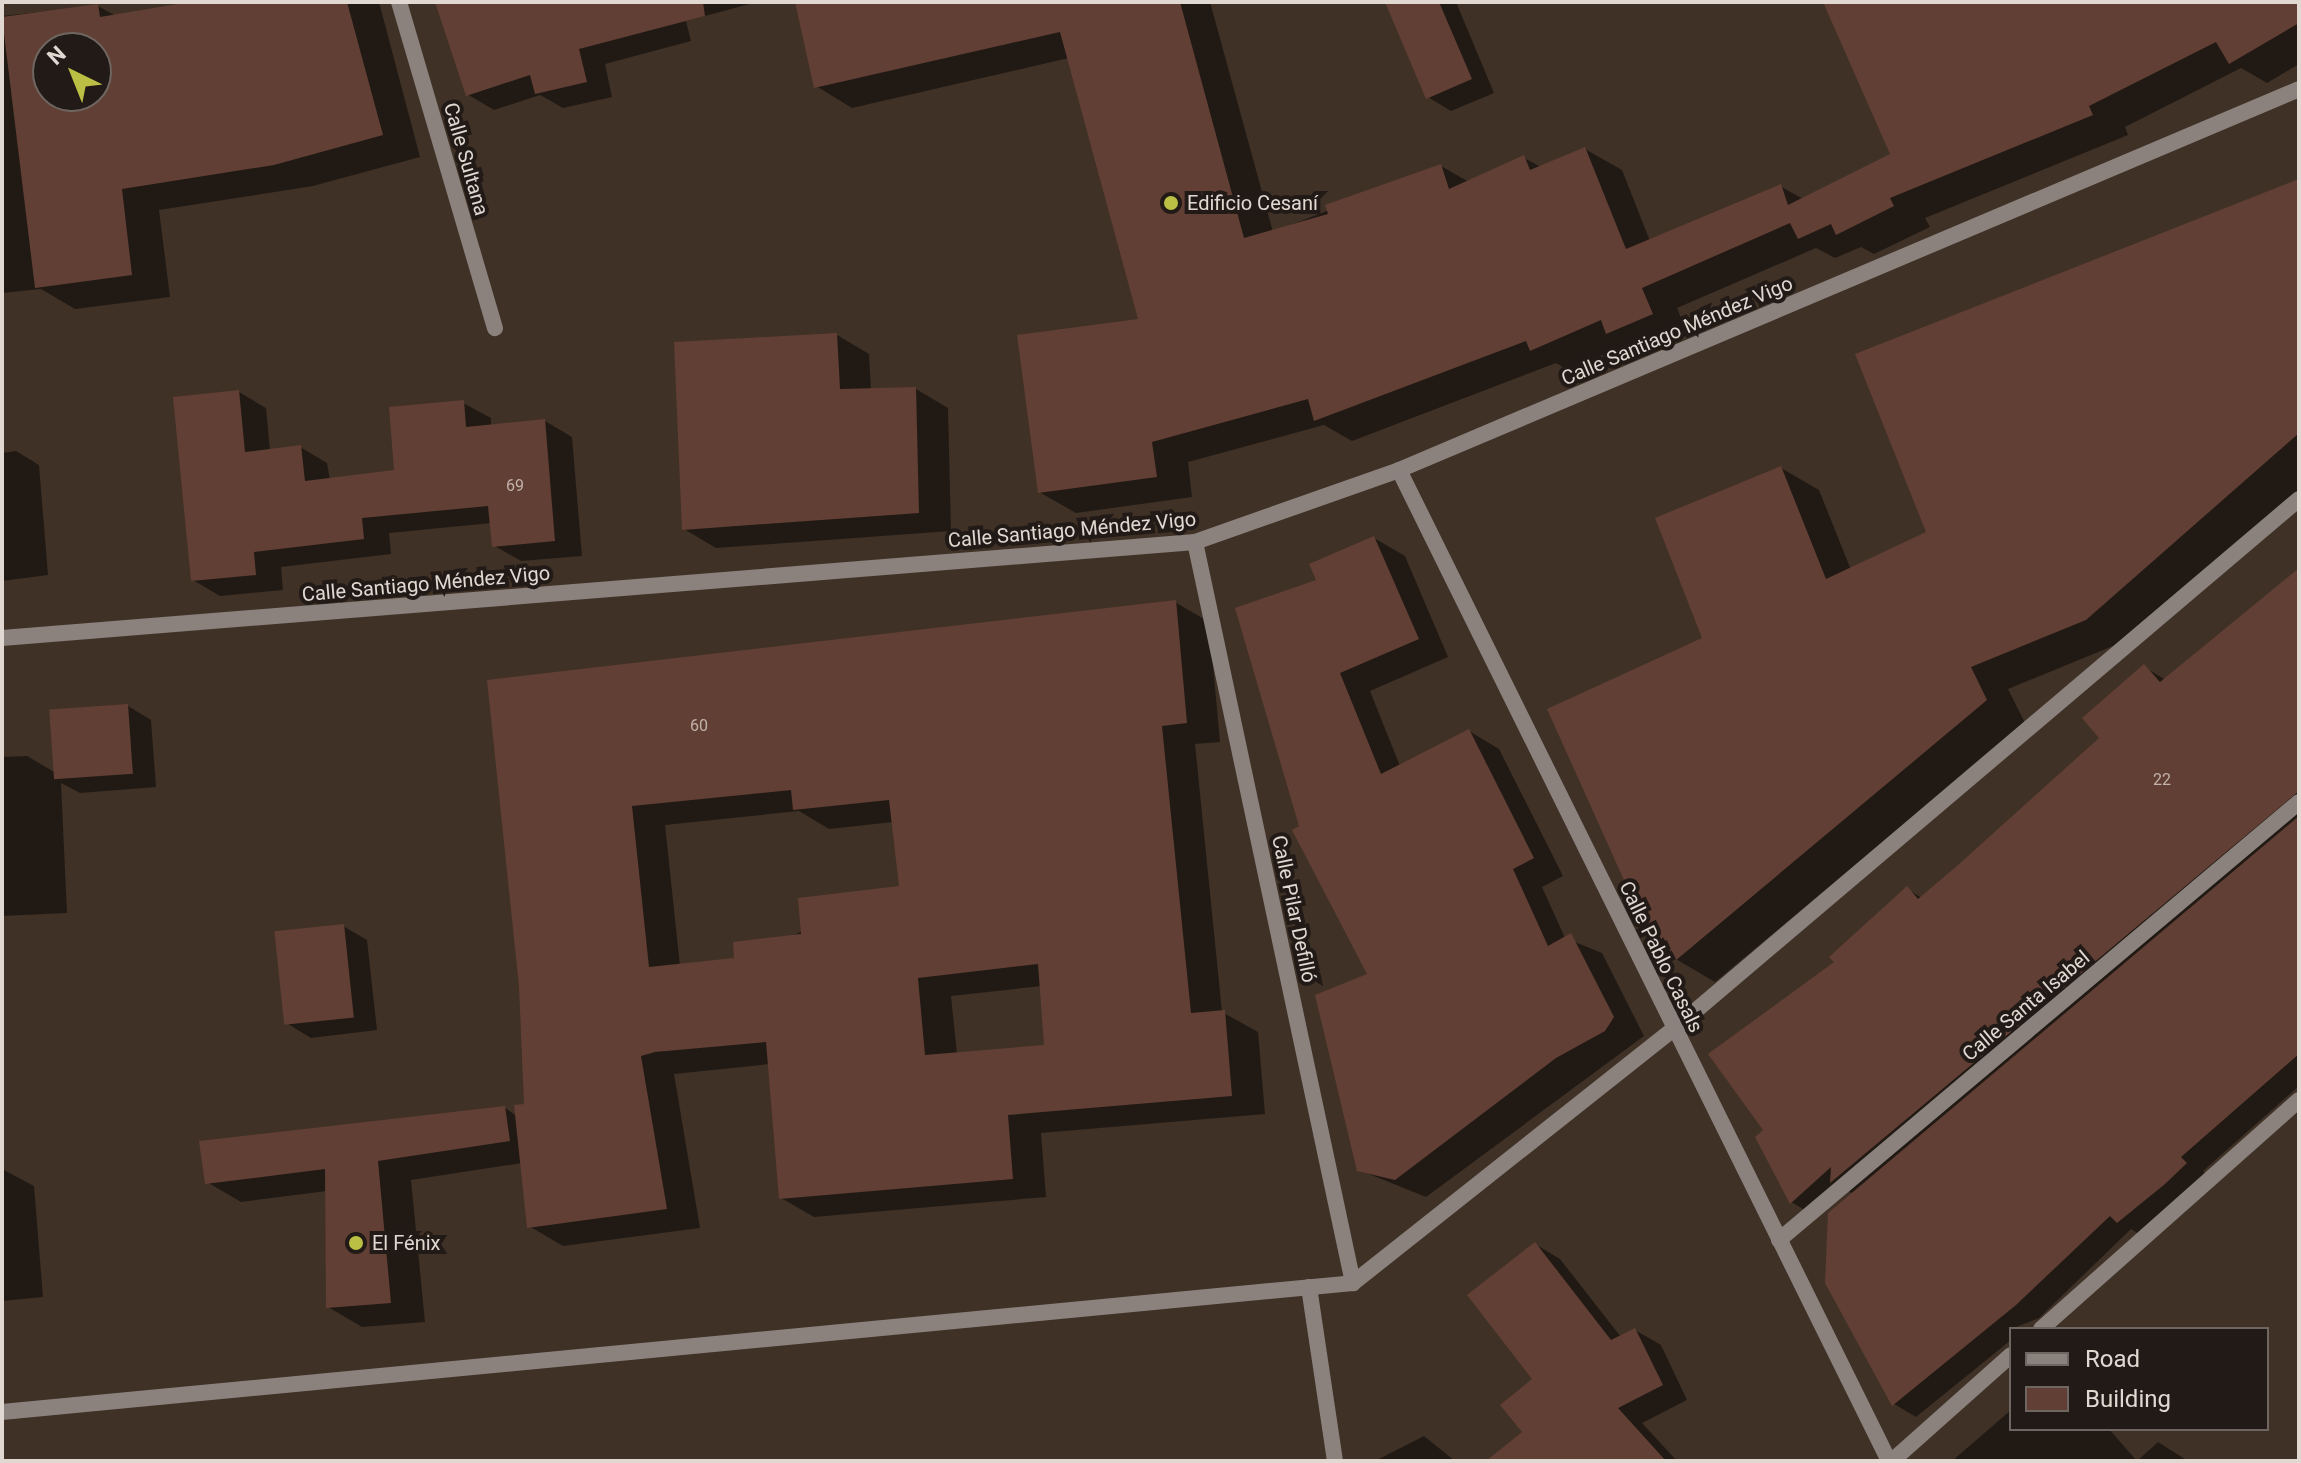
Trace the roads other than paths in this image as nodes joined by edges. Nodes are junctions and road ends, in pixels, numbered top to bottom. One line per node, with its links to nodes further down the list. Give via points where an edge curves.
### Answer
1 (399, 2): 3 (street, Calle Sultana)
2 (2299, 89): 4 (street, Calle Santiago Méndez Vigo)
3 (495, 328)
4 (1399, 470): 6 (street, Calle Santiago Méndez Vigo); 9 (street, Calle Pablo Casals)
5 (2299, 499): 9 (street)
6 (1195, 542): 7 (street, Calle Santiago Méndez Vigo); 12 (street, Calle Pilar Defilló)
7 (2, 638)
8 (2299, 802): 11 (street, Calle Santa Isabel)
9 (1674, 1029): 11 (street, Calle Pablo Casals); 12 (street)
10 (2299, 1100): 14 (street)
11 (1779, 1240): 18 (street, Calle Pablo Casals)
12 (1353, 1283): 13 (street)
13 (1309, 1287): 16 (street); 17 (street)
14 (2043, 1327)
15 (2009, 1357): 18 (street)
16 (2, 1412)
17 (1335, 1461)
18 (1890, 1461)

